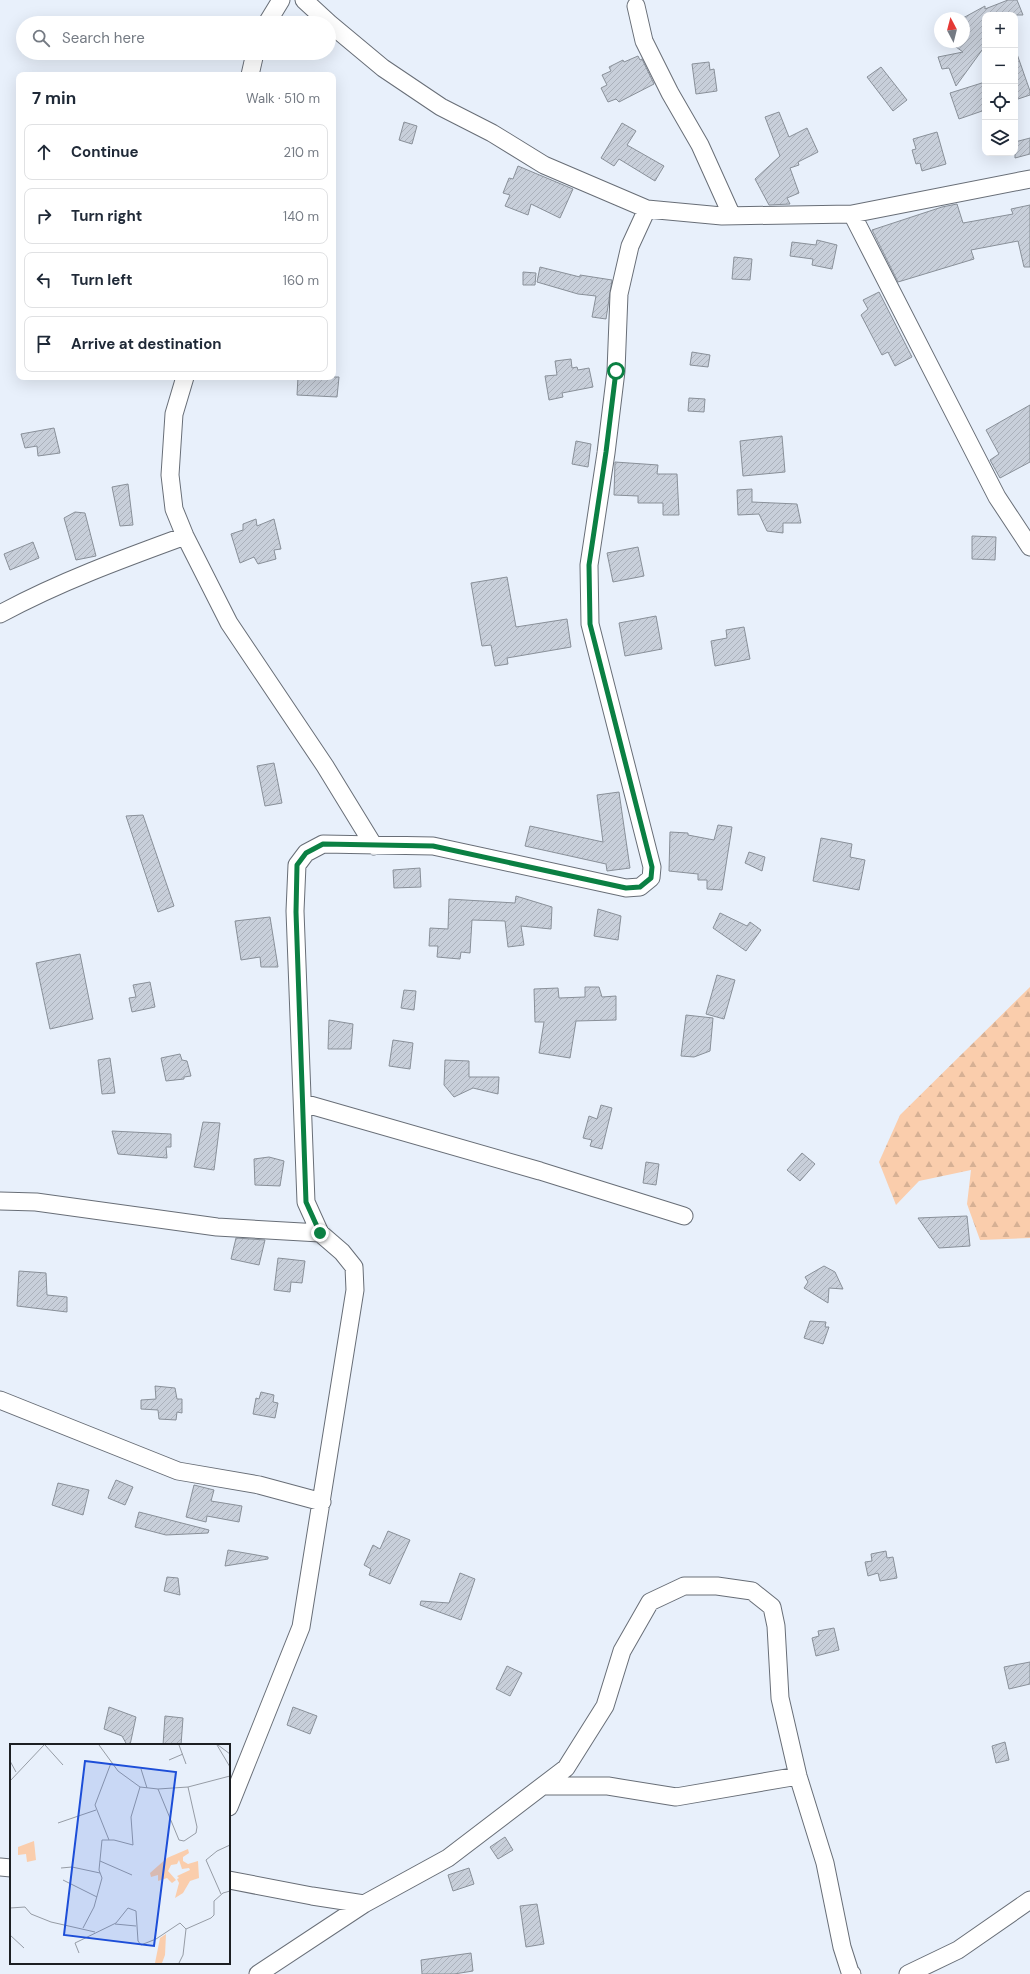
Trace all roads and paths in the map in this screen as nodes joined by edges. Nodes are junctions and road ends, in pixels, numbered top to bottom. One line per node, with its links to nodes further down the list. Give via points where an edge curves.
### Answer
1 (281, 0): 4 (street)
2 (304, 0): 5 (street)
3 (636, 6): 12 (street, via 644,41 700,145)
4 (271, 16)
5 (321, 16)
6 (336, 29): 10 (street, via 383,68 441,107 492,133 544,165)
7 (253, 60): 8 (street)
8 (251, 72)
9 (1030, 179): 11 (street)
10 (647, 209): 12 (street); 17 (street, via 630,246 619,294 616,371 589,565 590,624 652,867 651,878 640,887 626,888 433,846)
11 (852, 214): 12 (street); 15 (street, via 997,497)
12 (732, 216)
13 (184, 380): 14 (street, via 174,414 170,475 174,509)
14 (185, 536): 16 (street, via 40,592); 17 (street, via 229,623 325,766)
15 (1030, 546)
16 (0, 614)
17 (374, 846): 18 (street, via 323,844 306,853 297,865)
18 (302, 1103): 20 (street, via 540,1171); 21 (street, via 306,1202)
19 (0, 1201): 21 (street, via 36,1202 217,1228)
20 (684, 1216)
21 (320, 1233): 23 (street, via 342,1252 354,1267 355,1290)
22 (0, 1400): 23 (street, via 178,1471 259,1485)
23 (322, 1502): 26 (street, via 301,1627)
24 (798, 1776): 25 (street, via 676,1797 608,1786); 25 (street, via 780,1698 776,1626 772,1607 752,1591 717,1586 684,1586 650,1602 622,1651 605,1706 566,1768); 33 (street, via 825,1863 842,1947)
25 (543, 1786): 31 (street, via 448,1858)
26 (230, 1805)
27 (0, 1867): 28 (street)
28 (10, 1868)
29 (230, 1880): 31 (street)
30 (1030, 1900): 34 (street, via 958,1950)
31 (364, 1904): 32 (street)
32 (258, 1974)
33 (852, 1974)
34 (908, 1974)

